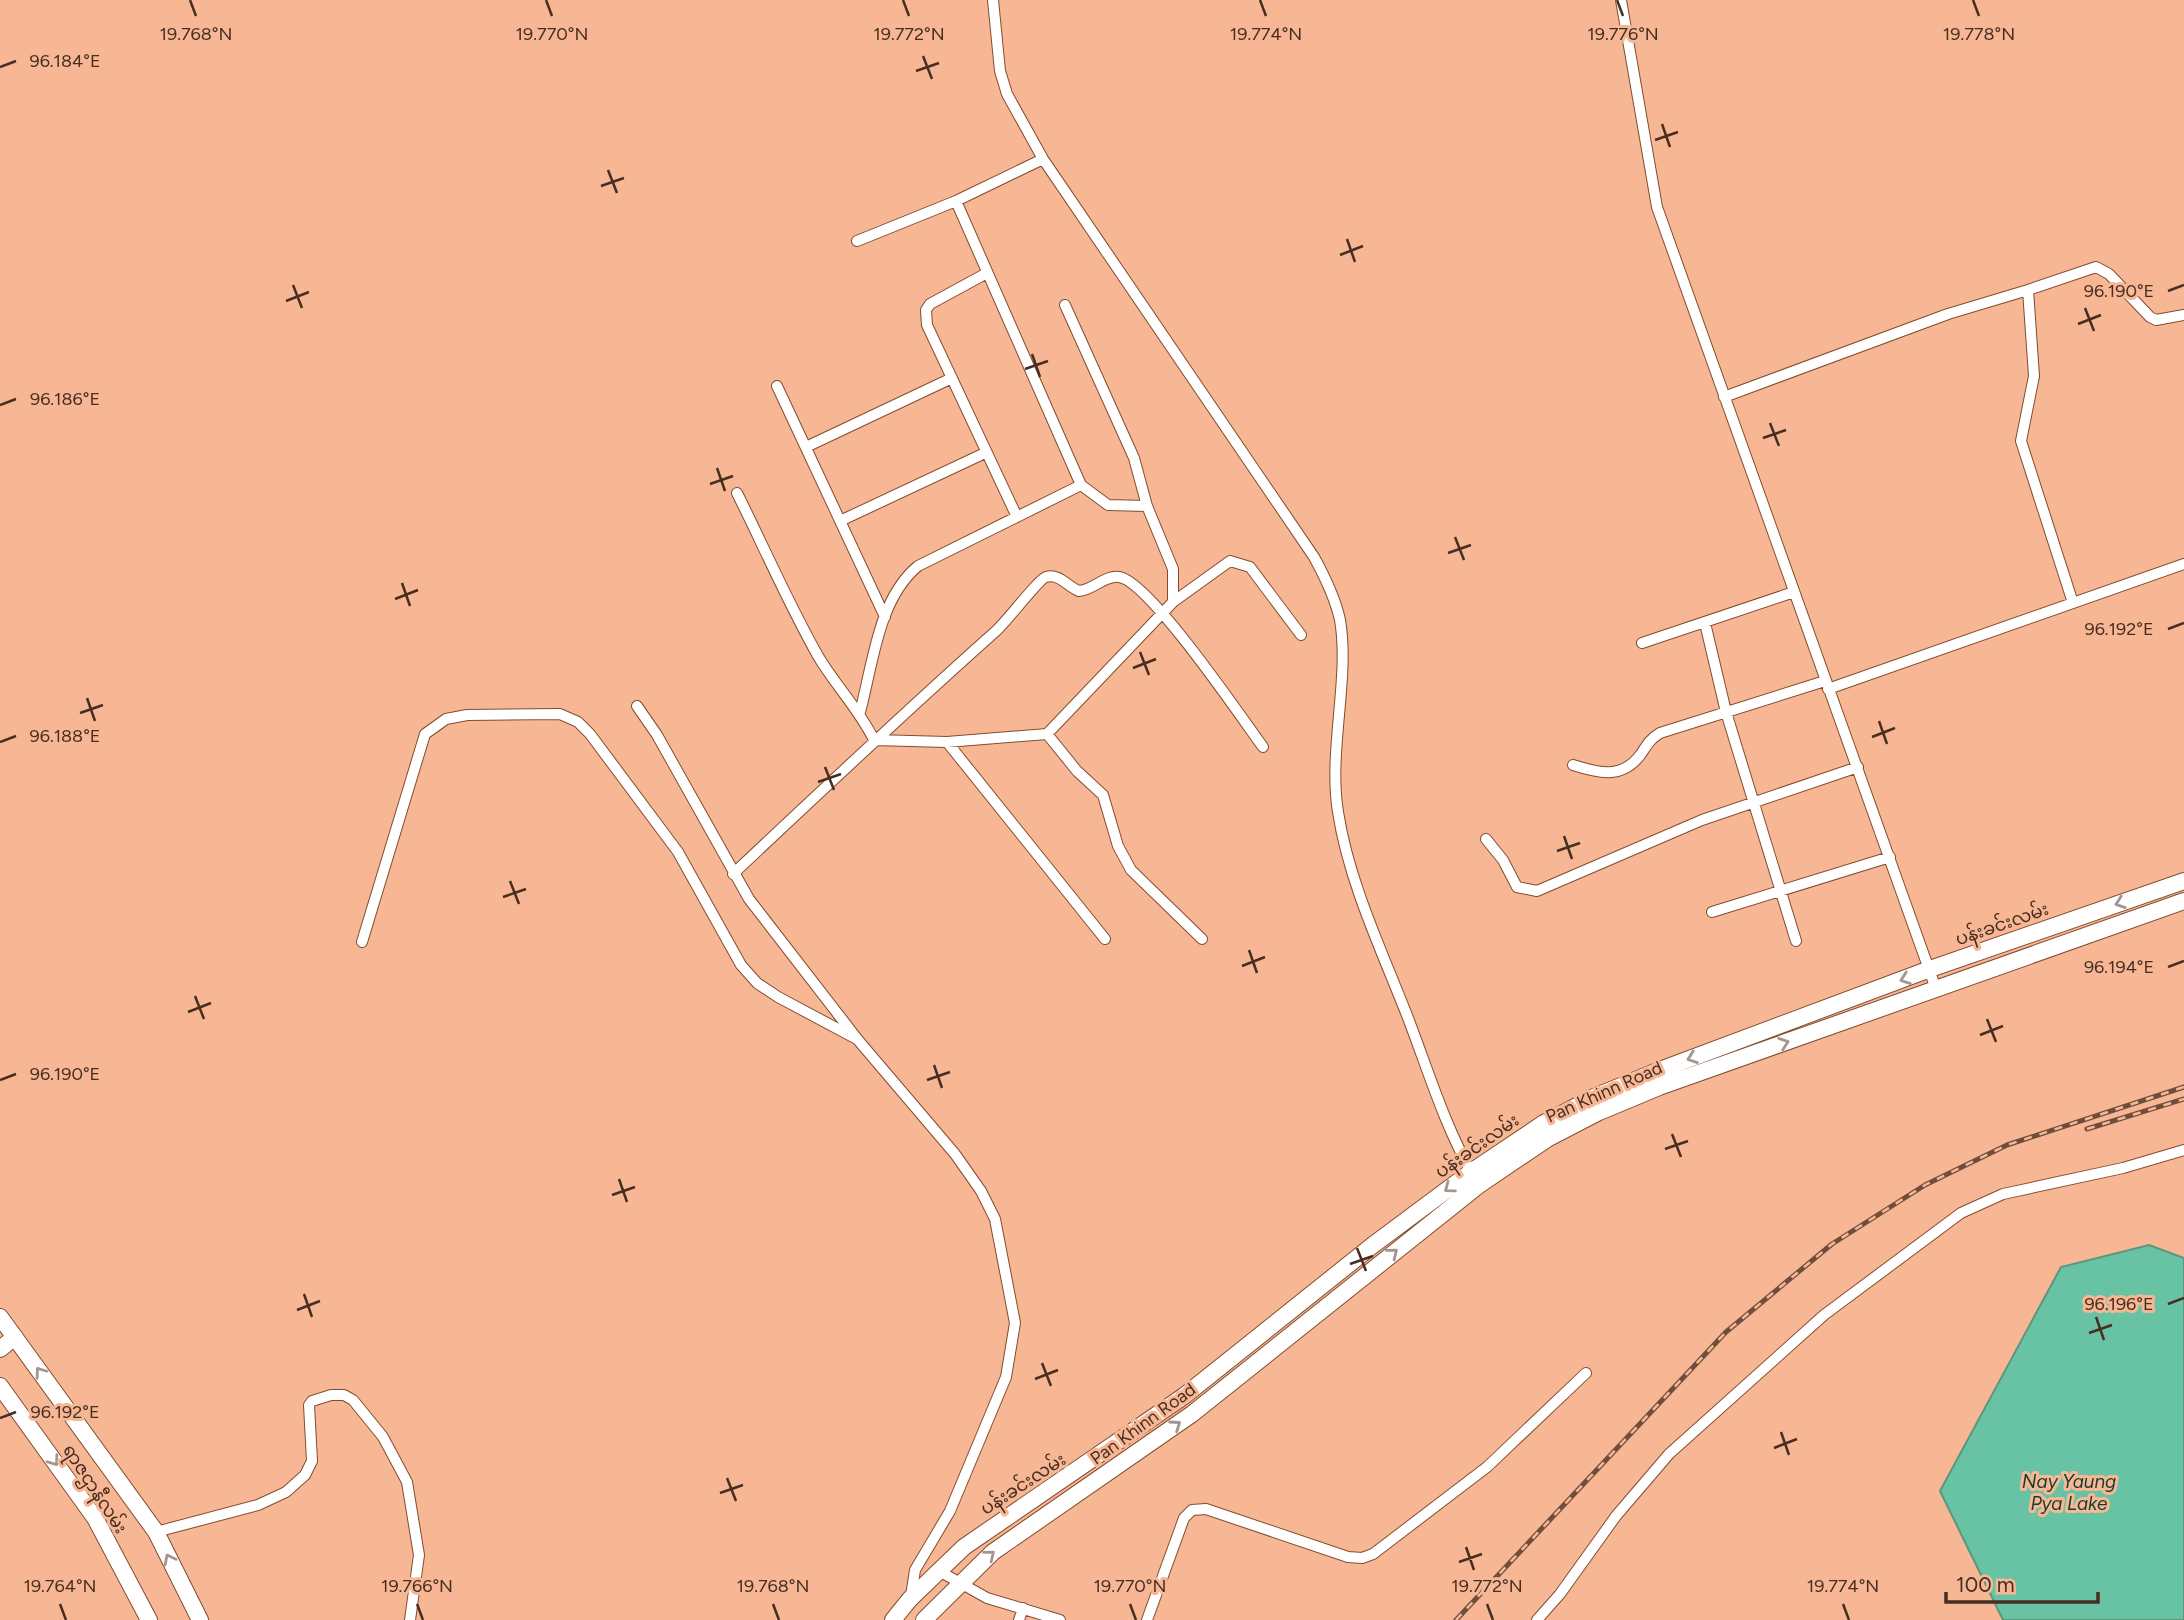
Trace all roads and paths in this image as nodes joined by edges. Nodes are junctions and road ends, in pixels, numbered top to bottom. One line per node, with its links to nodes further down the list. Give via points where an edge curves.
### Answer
1 (993, 0): 3 (street, via 1007,94)
2 (1621, 0): 12 (street, via 1653,189)
3 (1043, 159): 4 (street); 55 (street, via 1314,557 1331,589 1341,641 1336,781 1343,840 1400,999)
4 (956, 201): 5 (street); 6 (street)
5 (856, 241)
6 (987, 273): 10 (street, via 926,310); 15 (street)
7 (2028, 290): 9 (street, via 2096,267 2109,274 2150,317); 12 (street, via 1948,314); 23 (street, via 2034,376 2021,441)
8 (1065, 304): 17 (street, via 1130,449)
9 (2184, 315)
10 (952, 378): 13 (street); 14 (street)
11 (777, 386): 13 (street)
12 (1724, 397): 21 (street)
13 (806, 447): 19 (street)
14 (985, 453): 18 (street); 19 (street)
15 (1080, 485): 17 (street, via 1108,505); 18 (street)
16 (737, 493): 31 (street, via 821,660)
17 (1147, 506): 22 (street, via 1173,569)
18 (1017, 517): 25 (street, via 918,566 902,579)
19 (840, 521): 25 (street)
20 (2184, 564): 23 (street)
21 (1794, 592): 26 (street); 29 (street)
22 (1173, 602): 24 (street); 27 (street, via 1230,561 1241,562 1250,567)
23 (2073, 603): 29 (street)
24 (1163, 613): 33 (street); 34 (street, via 1120,577 1079,591 1047,576 1038,581 1014,615); 36 (street)
25 (885, 617): 31 (street)
26 (1705, 623): 28 (street); 32 (street)
27 (1301, 635)
28 (1642, 643)
29 (1826, 685): 32 (street); 38 (street)
30 (637, 706): 42 (street)
31 (860, 712): 34 (street)
32 (1726, 712): 37 (street, via 1660,733 1637,759 1616,772); 39 (street)
33 (1047, 734): 35 (street); 48 (street, via 1103,795 1118,846 1131,870)
34 (874, 740): 35 (street); 42 (street)
35 (947, 742): 47 (street)
36 (1263, 747)
37 (1573, 765)
38 (1858, 767): 39 (street); 41 (street)
39 (1751, 801): 40 (street, via 1537,891 1517,887); 44 (street)
40 (1486, 839)
41 (1890, 857): 44 (street); 51 (street)
42 (733, 874): 53 (street)
43 (2184, 881): 51 (main road, ပန်းခင်းလမ်း, one-way to 51)
44 (1779, 889): 46 (street); 49 (street)
45 (2184, 901): 52 (main road, Pan Khinn Road)
46 (1712, 912)
47 (1105, 939)
48 (1202, 939)
49 (1796, 941)
50 (362, 942): 53 (street, via 425,734 446,719 467,715 560,714 590,734 656,818 741,965 757,983)
51 (1930, 969): 52 (street); 55 (main road, ပန်းခင်းလမ်း, one-way to 55, via 1594,1097 1544,1123)
52 (1936, 989): 55 (main road, Pan Khinn Road, one-way to 52, via 1600,1111)
53 (858, 1040): 64 (street, via 981,1191 1002,1246 1015,1323 1006,1377 950,1511 915,1570)
54 (2184, 1150): 74 (street, via 2003,1194 1941,1227 1804,1332 1669,1454)
55 (1475, 1178): 62 (main road, ပန်းခင်းလမ်း, one-way to 62, via 1184,1396 1006,1516); 63 (main road, Pan Khinn Road, one-way to 55, via 1033,1522 1192,1414)
56 (0, 1317): 57 (main road)
57 (15, 1337): 58 (main road); 61 (main road, one-way to 57)
58 (0, 1349)
59 (1586, 1373): 73 (street, via 1487,1467 1373,1554 1348,1557 1206,1509 1192,1510 1184,1518)
60 (0, 1386): 66 (main road, ရာဇဌာနီလမ်း, one-way to 66, via 95,1518)
61 (156, 1532): 67 (main road, one-way to 61); 68 (street, via 266,1503 286,1492 312,1461 309,1405 319,1398 344,1395 354,1400 383,1437 407,1482 419,1555)
62 (939, 1571): 63 (street); 64 (main road, ပန်းခင်းလမ်း)
63 (958, 1583): 65 (street, via 987,1598); 70 (main road, Pan Khinn Road)
64 (910, 1599): 69 (main road, ပန်းခင်းလမ်း)
65 (1023, 1608): 71 (street); 72 (street)
66 (147, 1619)
67 (200, 1620)
68 (410, 1620)
69 (893, 1620)
70 (923, 1620)
71 (1019, 1620)
72 (1060, 1620)
73 (1147, 1620)
74 (1537, 1620)

